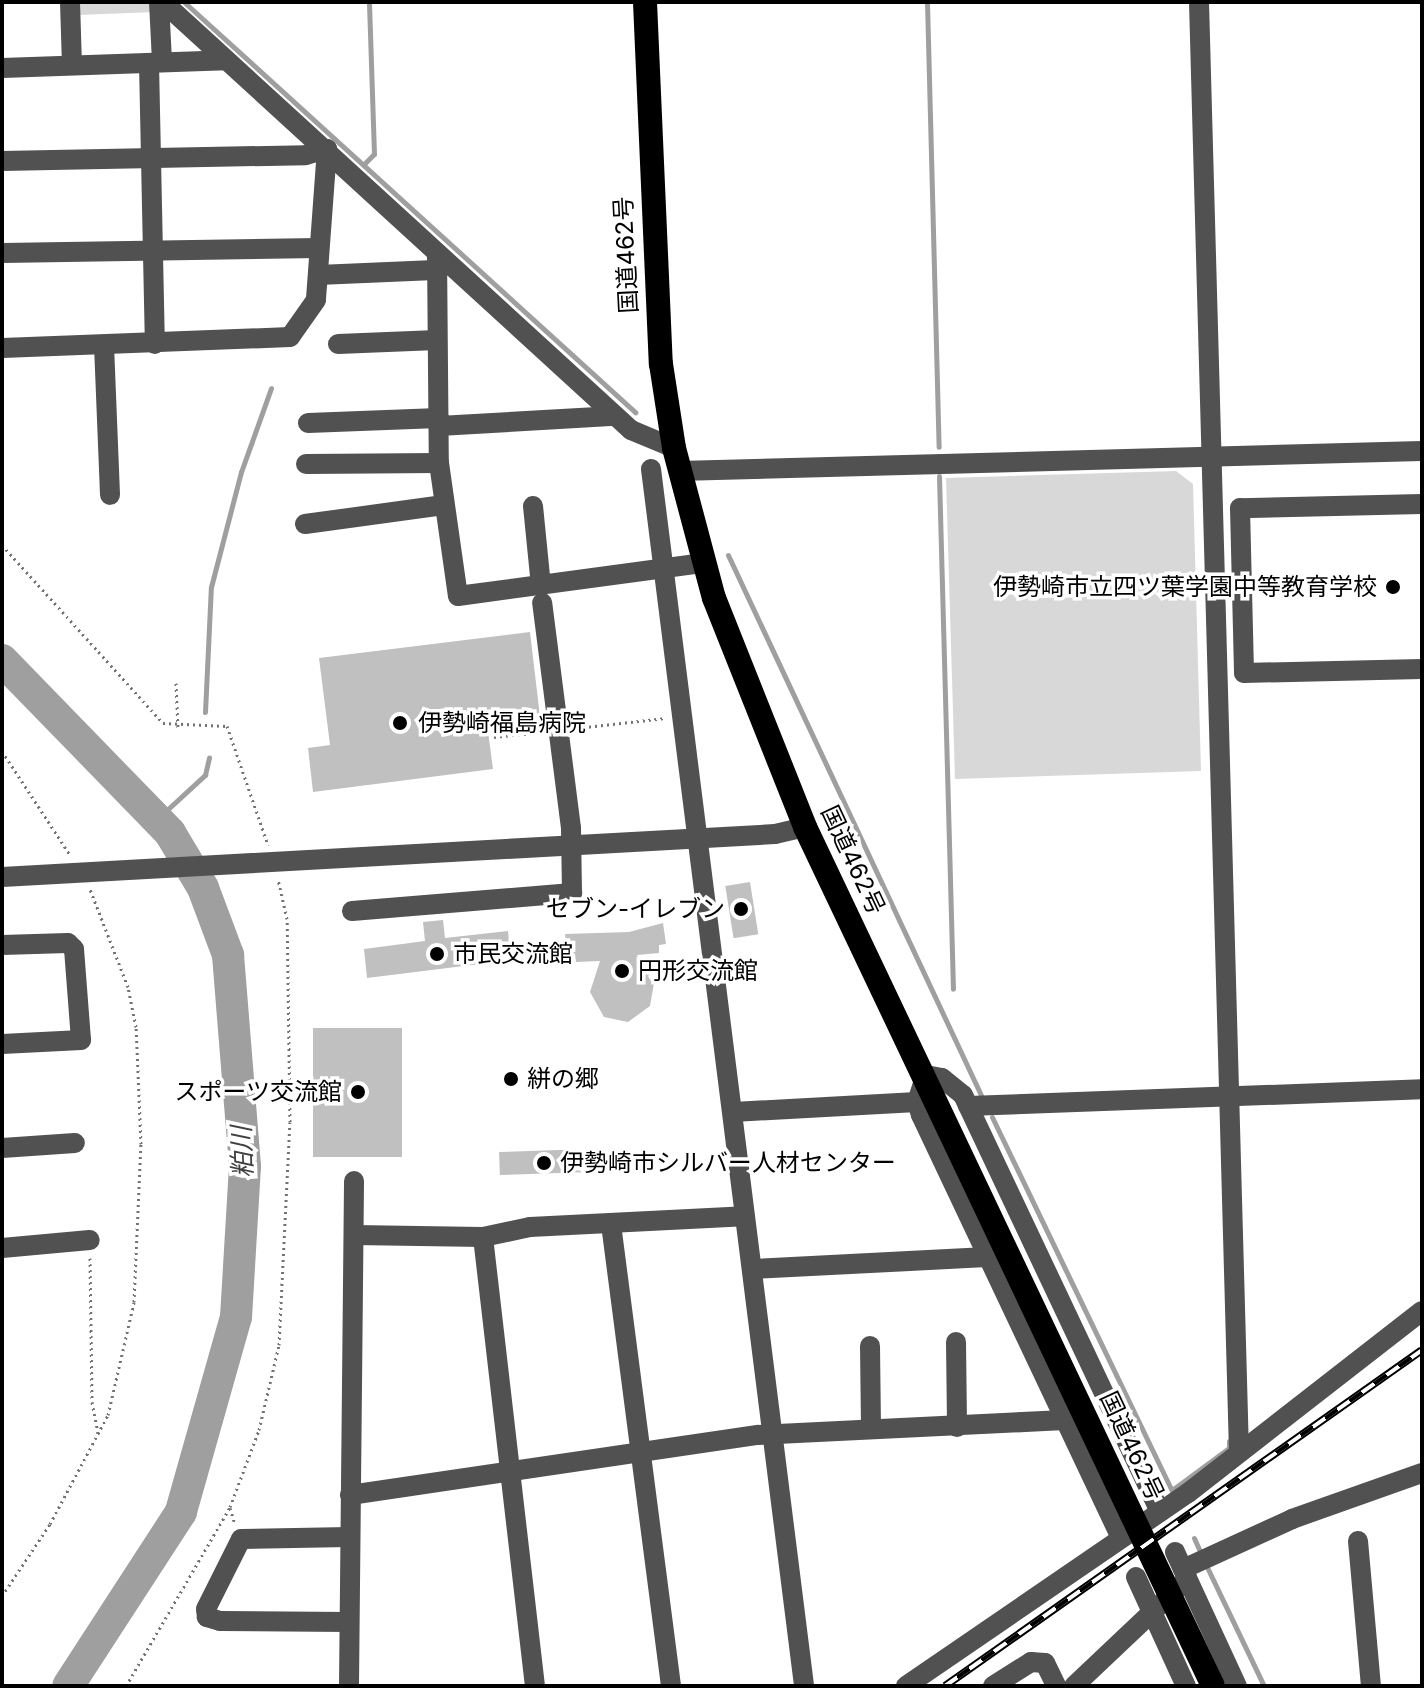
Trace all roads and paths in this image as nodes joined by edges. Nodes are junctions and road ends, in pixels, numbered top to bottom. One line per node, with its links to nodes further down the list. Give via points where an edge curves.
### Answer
1 (70, 2): 7 (street)
2 (161, 2): 5 (street); 6 (street)
3 (645, 2): 27 (highway, 国道462号, via 656,313)
4 (1199, 2): 26 (street)
5 (226, 60): 6 (street); 9 (street)
6 (156, 62): 7 (street); 10 (street)
7 (72, 65): 8 (street)
8 (2, 68)
9 (327, 149): 10 (street, via 306,155); 12 (street); 15 (street)
10 (151, 159): 11 (street); 13 (street)
11 (2, 161)
12 (318, 248): 13 (street); 16 (street)
13 (153, 249): 14 (street); 18 (street)
14 (2, 253)
15 (436, 261): 16 (street); 17 (street); 22 (street)
16 (318, 275): 18 (street, via 316,300 284,340)
17 (437, 340): 19 (street); 23 (street)
18 (155, 344): 20 (street)
19 (338, 344)
20 (104, 345): 21 (street); 31 (street)
21 (2, 348)
22 (615, 416): 23 (street); 27 (street)
23 (439, 422): 24 (street); 28 (street)
24 (308, 423)
25 (1422, 451): 26 (street)
26 (1210, 456): 27 (street); 42 (street)
27 (677, 460): 37 (highway, 国道462号)
28 (439, 463): 29 (street); 33 (street)
29 (306, 464)
30 (651, 469): 38 (street)
31 (110, 495)
32 (1422, 504): 41 (street, via 1240,508)
33 (444, 505): 35 (street); 39 (street, via 458,596)
34 (533, 506): 39 (street)
35 (305, 524)
36 (2, 545): 45 (path, via 163,723)
37 (702, 563): 38 (street); 49 (highway, 国道462号)
38 (667, 571): 39 (street); 44 (street)
39 (541, 595): 46 (street)
40 (1422, 669): 41 (street)
41 (1244, 673): 42 (street)
42 (1216, 674): 61 (street)
43 (176, 683): 45 (path)
44 (686, 716): 46 (path); 50 (street)
45 (178, 728): 53 (path, via 227,726)
46 (558, 730): 47 (path); 51 (street)
47 (494, 737)
48 (2, 751): 52 (path)
49 (805, 827): 50 (street); 59 (highway, 国道462号)
50 (701, 838): 51 (street); 64 (street)
51 (571, 845): 53 (street); 56 (street, via 572,893)
52 (71, 856)
53 (270, 862): 55 (street); 98 (path, via 287,919 290,1122 279,1345 259,1430 230,1507)
54 (2, 877): 55 (street)
55 (88, 880): 82 (path, via 132,1000 141,1144 134,1302 119,1377)
56 (352, 911)
57 (2, 945): 58 (street, via 68,943 74,949 81,1040)
58 (2, 1044)
59 (926, 1075): 62 (street); 63 (street, via 951,1083); 110 (highway, 国道462号)
60 (1422, 1089): 61 (street)
61 (1228, 1094): 63 (street); 84 (street)
62 (917, 1102): 64 (street); 74 (street)
63 (968, 1106): 89 (street)
64 (733, 1112): 68 (street)
65 (75, 1143): 66 (street)
66 (2, 1148)
67 (354, 1181): 70 (street)
68 (744, 1216): 69 (street); 75 (street)
69 (611, 1224): 71 (street, via 530,1227); 85 (street)
70 (354, 1235): 71 (street); 88 (street)
71 (483, 1237): 86 (street)
72 (90, 1240): 73 (street); 82 (path, via 92,1402)
73 (2, 1248)
74 (987, 1257): 75 (street); 79 (street)
75 (752, 1269): 83 (street)
76 (1422, 1311): 84 (street)
77 (956, 1342): 80 (street)
78 (870, 1346): 81 (street)
79 (1065, 1420): 80 (street); 91 (street)
80 (957, 1427): 81 (street)
81 (871, 1428): 83 (street)
82 (98, 1434): 95 (path, via 50,1524)
83 (774, 1434): 85 (street); 104 (street)
84 (1239, 1452): 89 (street)
85 (640, 1453): 86 (street); 103 (street)
86 (511, 1473): 88 (street); 102 (street)
87 (1422, 1473): 93 (street)
88 (350, 1495): 90 (street)
89 (1160, 1512): 91 (street)
90 (349, 1537): 97 (street); 97 (street, via 241,1539 206,1609 207,1617 220,1621)
91 (1121, 1538): 105 (street)
92 (1358, 1541): 112 (street)
93 (1184, 1566): 96 (street); 111 (street)
94 (1136, 1577): 96 (street)
95 (2, 1596)
96 (1150, 1609): 108 (street, via 1108,1659); 109 (street)
97 (348, 1622): 101 (street)
98 (130, 1680): 99 (path); 100 (path)
99 (126, 1686)
100 (132, 1686)
101 (349, 1686)
102 (535, 1686)
103 (671, 1686)
104 (804, 1686)
105 (906, 1686)
106 (993, 1686): 107 (street, via 1031,1662 1045,1663)
107 (1056, 1686)
108 (1074, 1686)
109 (1186, 1686)
110 (1213, 1686)
111 (1237, 1686)
112 (1371, 1686)

